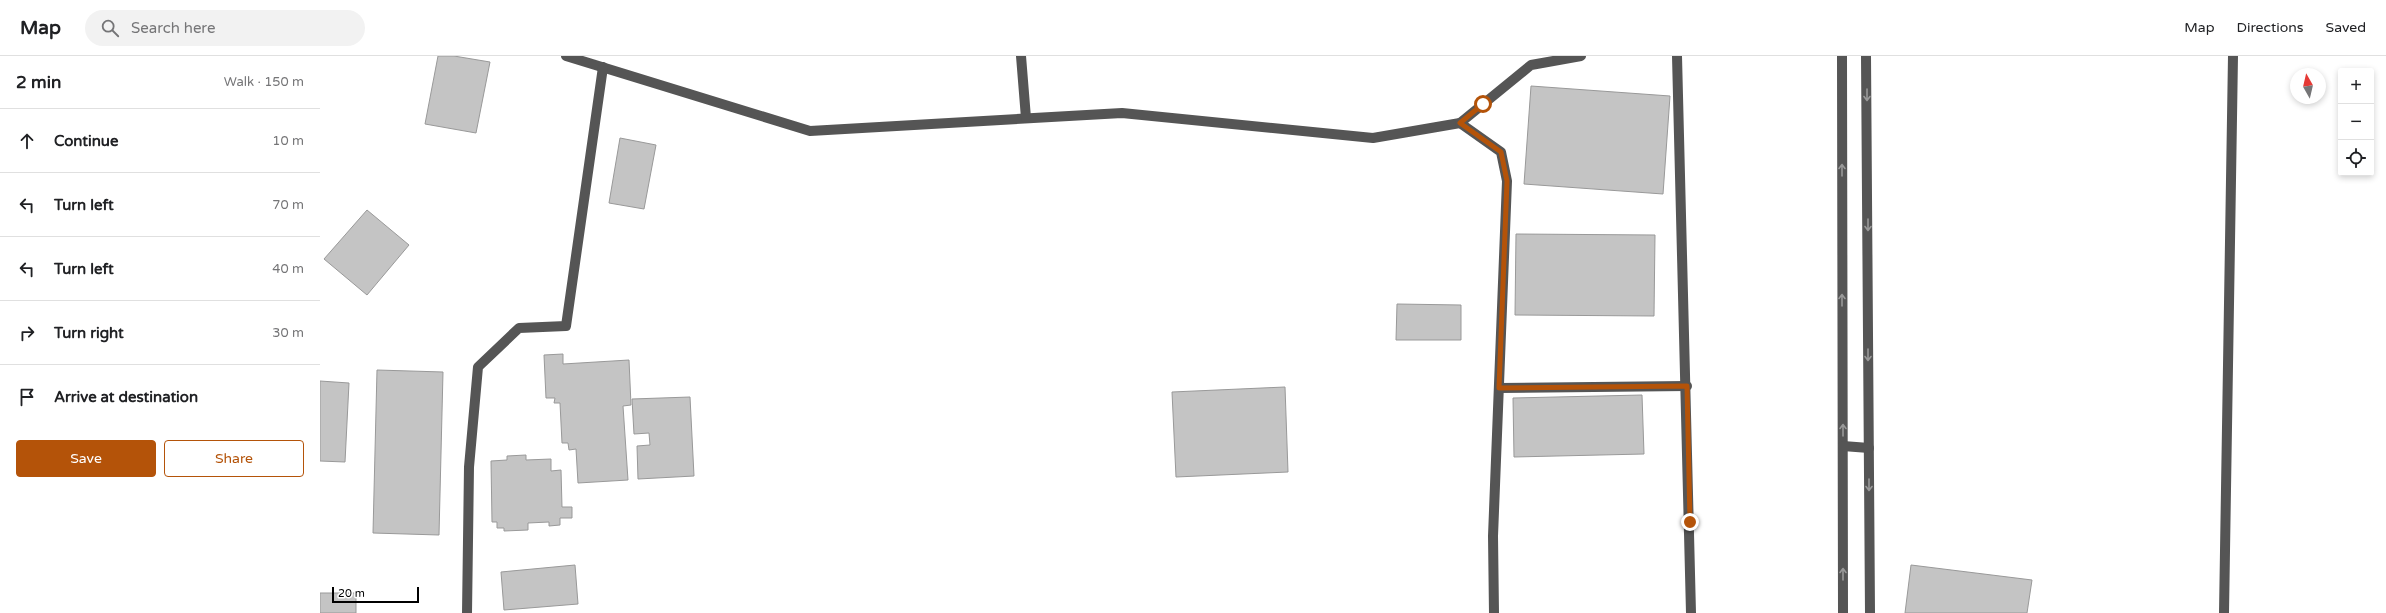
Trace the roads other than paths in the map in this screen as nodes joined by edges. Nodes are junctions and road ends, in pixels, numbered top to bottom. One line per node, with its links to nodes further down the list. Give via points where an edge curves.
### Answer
1 (566, 56): 8 (street)
2 (1021, 56): 9 (street)
3 (1581, 56): 10 (street, via 1531,65)
4 (1677, 56): 11 (street)
5 (1842, 56): 13 (street, one-way to 5)
6 (1866, 56): 14 (street, one-way to 14)
7 (2233, 56): 20 (street)
8 (602, 67): 9 (street, via 810,131); 15 (street, via 566,326 519,328 478,367 469,467)
9 (1026, 118): 10 (street, via 1122,113 1373,138)
10 (1460, 123): 12 (street, via 1501,152 1507,181)
11 (1687, 386): 12 (street); 17 (street)
12 (1499, 388): 16 (street, via 1493,536)
13 (1843, 446): 14 (street); 18 (street, one-way to 13)
14 (1869, 448): 19 (street, one-way to 19)
15 (467, 613)
16 (1494, 613)
17 (1692, 613)
18 (1843, 613)
19 (1870, 613)
20 (2224, 613)

